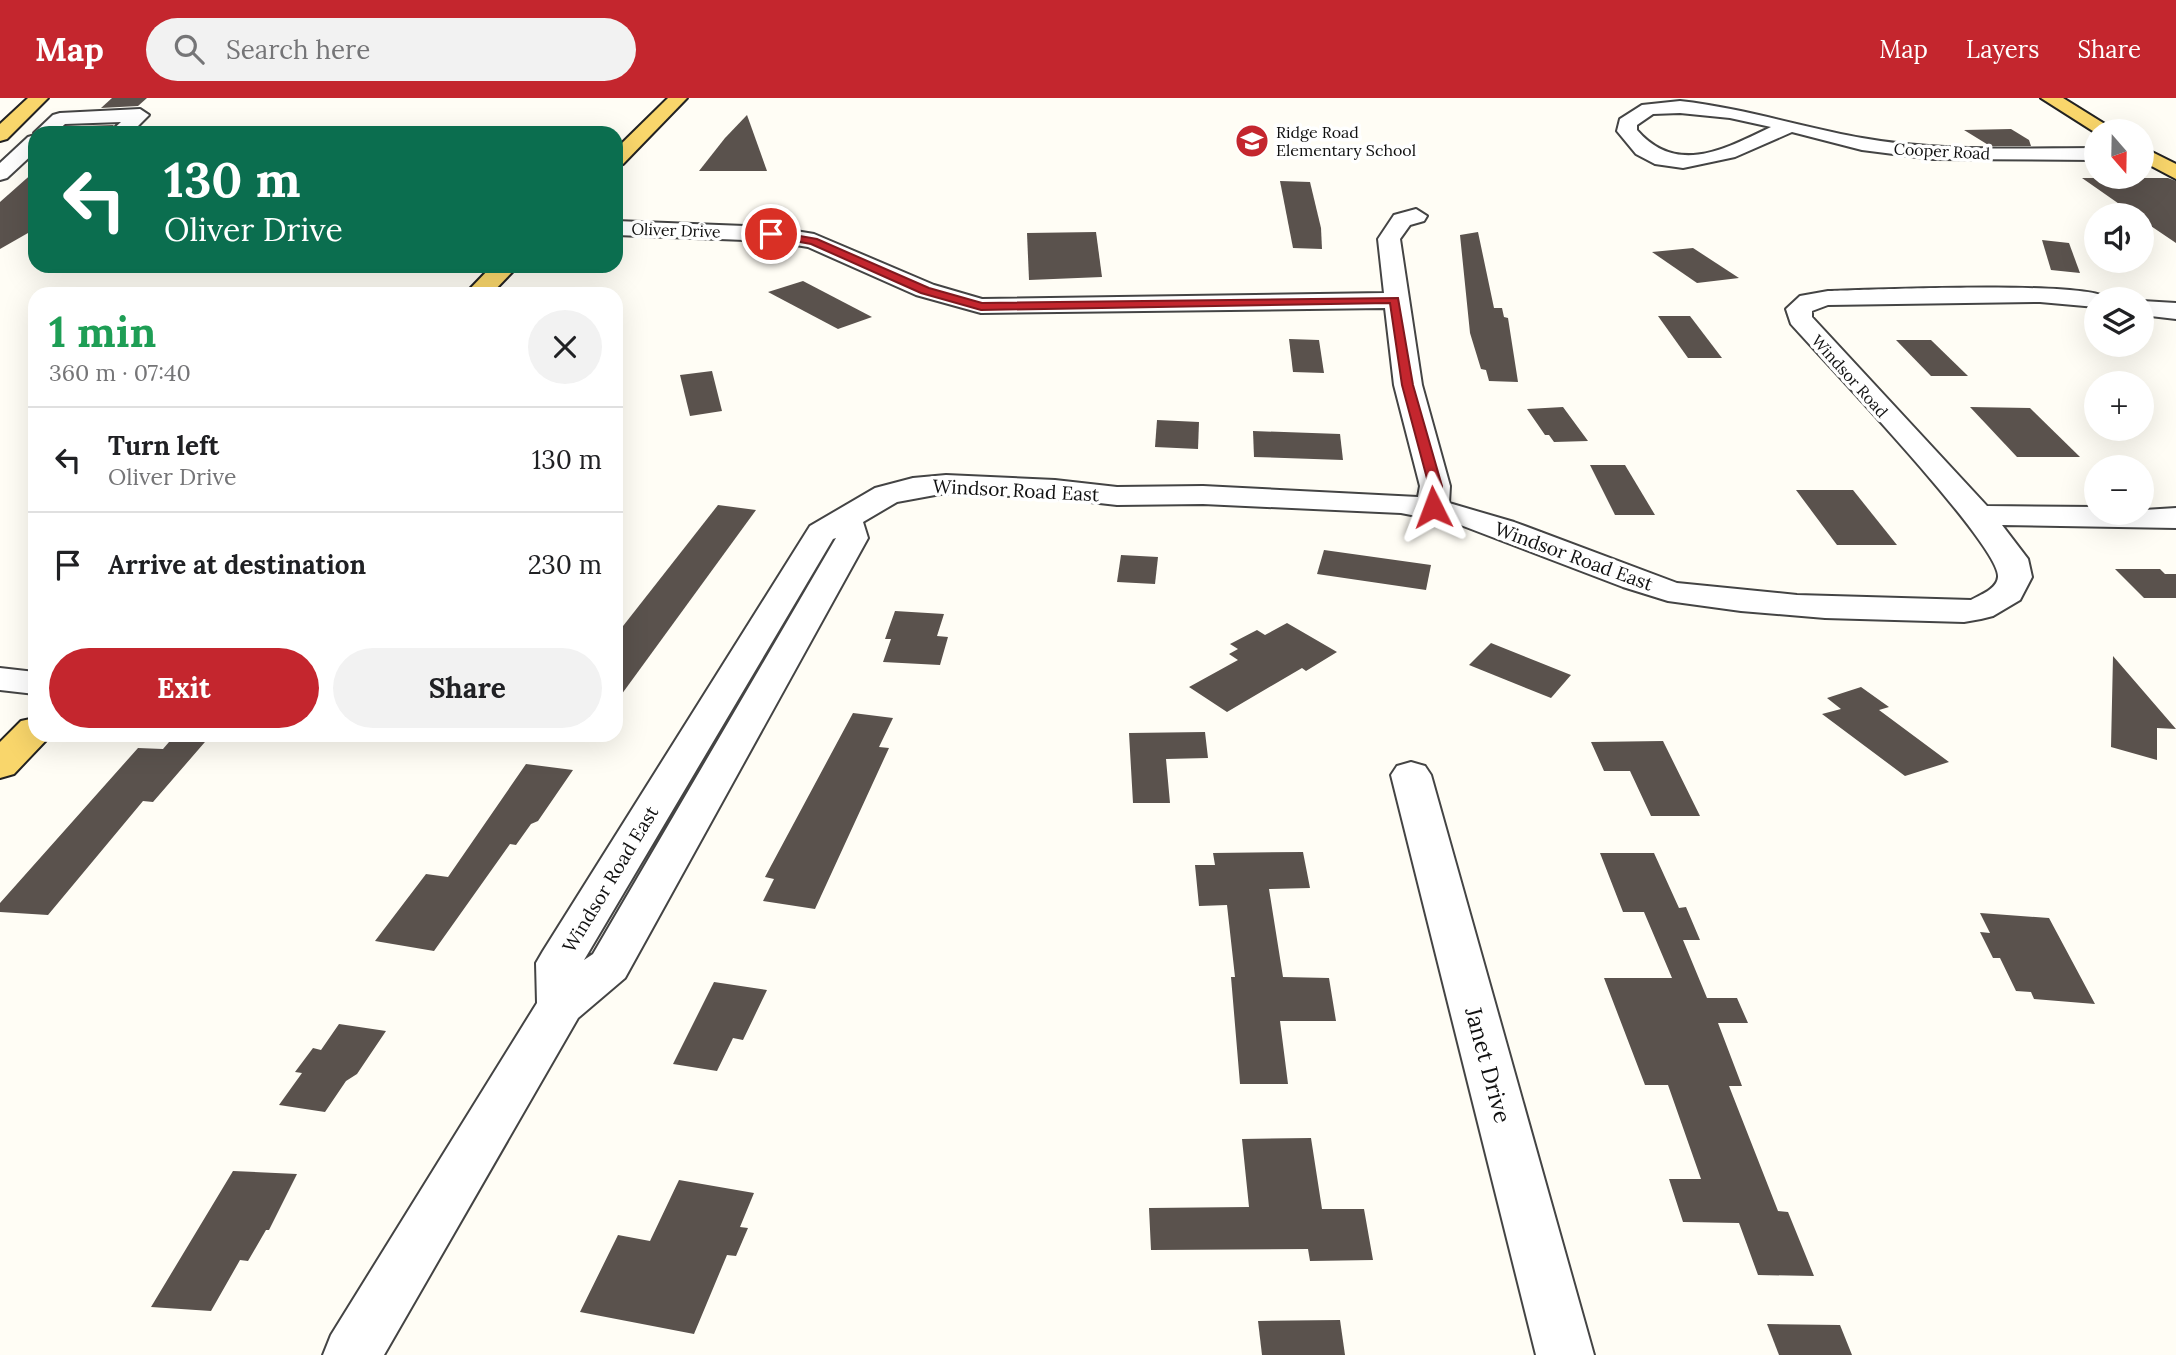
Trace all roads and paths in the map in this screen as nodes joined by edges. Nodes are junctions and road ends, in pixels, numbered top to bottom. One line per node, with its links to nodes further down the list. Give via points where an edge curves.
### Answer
1 (39, 98): 9 (main road)
2 (678, 98): 13 (main road)
3 (2050, 98): 4 (main road)
4 (2086, 119)
5 (51, 126): 6 (street, via 60,119 140,115)
6 (127, 126)
7 (1790, 126): 7 (street, Cooper Road, via 1725,155 1690,163 1649,153 1626,127 1640,112 1680,107 1722,110); 14 (street, Cooper Road, via 1862,144 1933,153)
8 (28, 129): 9 (street)
9 (7, 130)
10 (28, 142): 11 (street)
11 (0, 144)
12 (28, 148): 17 (street)
13 (623, 153)
14 (2084, 154)
15 (2154, 160): 16 (main road)
16 (2176, 173)
17 (0, 174)
18 (1416, 216): 23 (street, via 1402,220 1389,239)
19 (623, 228): 23 (street, Oliver Drive, via 771,234 814,241 925,290 981,306)
20 (499, 273): 21 (main road)
21 (484, 287)
22 (2084, 299): 27 (street, Windsor Road, via 2040,295 1828,298 1809,301 1799,309 1800,319)
23 (1395, 300): 26 (street, via 1408,385 1435,486)
24 (2154, 308): 25 (street)
25 (2176, 311)
26 (1433, 507): 27 (street, Windsor Road East, via 1528,537 1669,591 1777,605 1964,612 1998,601 2008,593 2015,577 2011,559); 34 (street, Windsor Road East, via 1203,495 1117,496 946,484 913,487 863,506 846,520 852,538 609,966 561,1005)
27 (1978, 515): 28 (street)
28 (2176, 518)
29 (0, 679): 30 (street)
30 (28, 681)
31 (28, 737): 32 (main road)
32 (0, 765)
33 (1411, 775): 35 (street, Janet Drive)
34 (352, 1355)
35 (1565, 1355)

